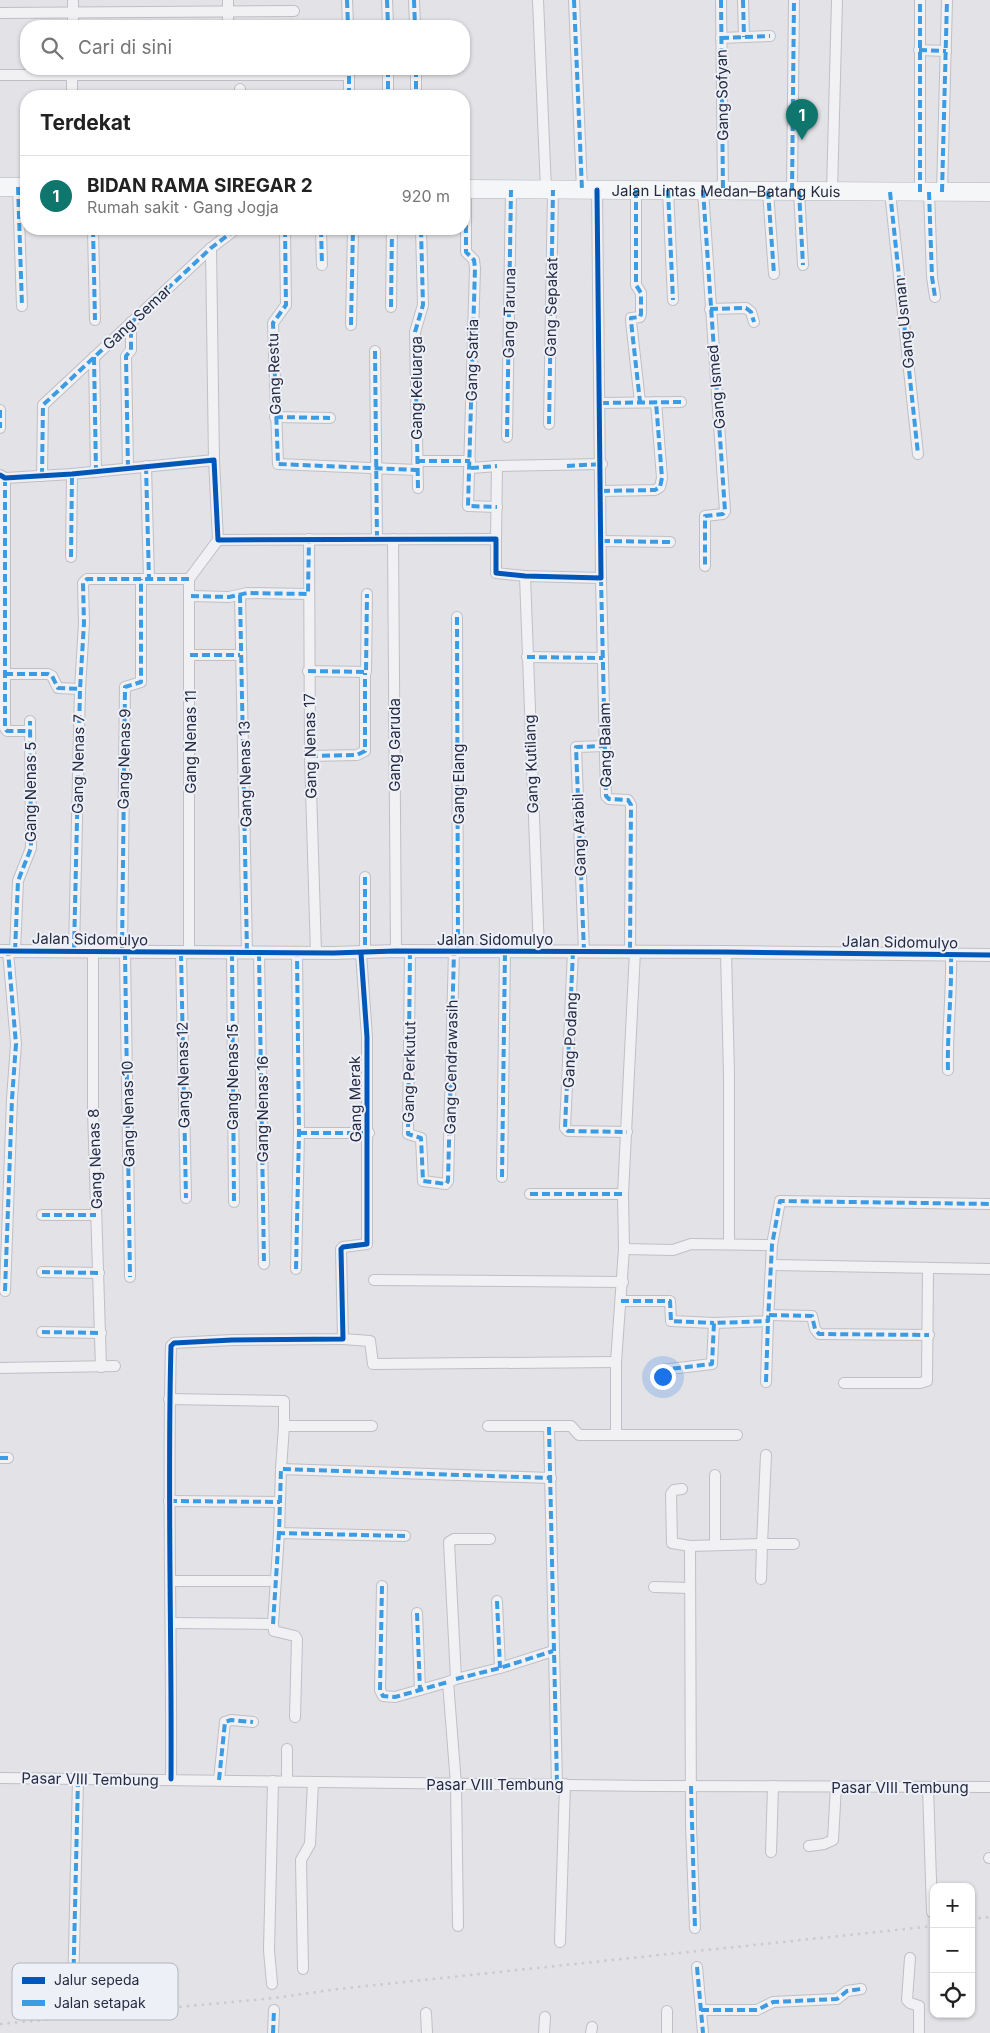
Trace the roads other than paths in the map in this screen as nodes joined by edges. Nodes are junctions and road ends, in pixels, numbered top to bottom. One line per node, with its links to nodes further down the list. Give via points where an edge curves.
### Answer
1 (73, 0): 15 (street)
2 (228, 0): 16 (street)
3 (347, 0): 20 (street)
4 (387, 0): 21 (street)
5 (414, 0): 22 (street)
6 (538, 0): 42 (street, Gang Sepakat)
7 (574, 0): 43 (street, Gang Balam)
8 (721, 0): 25 (street, Gang Sofyan)
9 (743, 0): 24 (street)
10 (794, 0): 49 (street)
11 (837, 0): 50 (street)
12 (920, 0): 26 (street)
13 (947, 0): 27 (street)
14 (294, 11): 16 (street)
15 (73, 12): 16 (street); 17 (street); 18 (street)
16 (228, 12): 19 (street)
17 (0, 13)
18 (73, 20)
19 (228, 20)
20 (348, 20)
21 (388, 20)
22 (415, 20)
23 (770, 36): 24 (street)
24 (744, 37): 25 (street)
25 (721, 38): 47 (street, Gang Sofyan)
26 (919, 50): 27 (street); 52 (street)
27 (946, 51): 52 (street)
28 (20, 74): 29 (street)
29 (0, 75)
30 (72, 75): 34 (street)
31 (349, 75): 35 (street)
32 (388, 75): 36 (street)
33 (416, 75): 37 (street)
34 (72, 90)
35 (349, 90)
36 (388, 90)
37 (416, 90)
38 (0, 187): 39 (highway)
39 (20, 187)
40 (470, 189): 41 (highway, Jalan Lintas Medan–Batang Kuis)
41 (511, 190): 42 (highway, Jalan Lintas Medan–Batang Kuis); 87 (street, Gang Taruna)
42 (549, 190): 43 (highway, Jalan Lintas Medan–Batang Kuis); 85 (street, Gang Sepakat)
43 (589, 190): 44 (highway, Jalan Lintas Medan–Batang Kuis); 81 (street, Gang Balam)
44 (636, 190): 45 (highway, Jalan Lintas Medan–Batang Kuis); 78 (street, via 636,285 641,293 641,314 631,318 631,322)
45 (668, 190): 46 (highway, Jalan Lintas Medan–Batang Kuis); 68 (street)
46 (703, 190): 47 (highway, Jalan Lintas Medan–Batang Kuis); 71 (street, Gang Ismed)
47 (723, 191): 48 (highway, Jalan Lintas Medan–Batang Kuis)
48 (768, 191): 49 (highway, Jalan Lintas Medan–Batang Kuis); 66 (street)
49 (795, 191): 50 (highway, Jalan Lintas Medan–Batang Kuis); 65 (street)
50 (832, 191): 51 (highway, Jalan Lintas Medan–Batang Kuis)
51 (890, 192): 52 (highway, Jalan Lintas Medan–Batang Kuis); 88 (street, Gang Usman)
52 (930, 192): 53 (highway, Jalan Lintas Medan–Batang Kuis); 67 (street)
53 (990, 192)
54 (22, 235): 69 (street)
55 (93, 235): 72 (street)
56 (228, 235): 63 (street, Gang Semar)
57 (284, 235): 83 (street, Gang Restu, via 286,305 273,323)
58 (321, 235): 64 (street)
59 (353, 235): 75 (street)
60 (392, 235): 70 (street)
61 (421, 235): 91 (street, Gang Keluarga, via 424,306 415,332)
62 (466, 235): 92 (street, Gang Satria, via 466,252 474,260 475,268)
63 (211, 248): 73 (street, Gang Semar); 89 (street)
64 (322, 265)
65 (803, 265)
66 (774, 274)
67 (935, 297)
68 (673, 300)
69 (22, 306)
70 (391, 307)
71 (710, 309): 74 (street, via 746,308); 113 (street, Gang Ismed, via 725,511 705,516)
72 (95, 320)
73 (131, 322): 77 (street, Gang Semar); 95 (street, via 132,347 126,356)
74 (754, 322)
75 (351, 325)
76 (375, 351): 96 (street)
77 (94, 357): 97 (street); 99 (street, Gang Semar, via 42,409)
78 (640, 402): 79 (street); 81 (street)
79 (656, 402): 80 (street); 102 (street, via 660,487 655,490)
80 (681, 402)
81 (601, 403): 90 (street, Gang Balam)
82 (0, 410): 86 (street)
83 (276, 417): 84 (street); 96 (street, Gang Restu, via 279,465)
84 (330, 418)
85 (549, 424)
86 (0, 428)
87 (507, 437)
88 (918, 454)
89 (214, 460): 93 (street); 108 (street)
90 (602, 464): 94 (street); 102 (street, Gang Balam)
91 (417, 465): 92 (street); 96 (street); 101 (street, Gang Keluarga)
92 (470, 465): 94 (street); 103 (street, Gang Satria, via 468,506)
93 (146, 466): 95 (street); 116 (street)
94 (497, 466): 103 (street)
95 (128, 468): 97 (street)
96 (376, 470): 105 (street)
97 (96, 472): 98 (street)
98 (72, 474): 99 (street); 112 (street)
99 (42, 476): 100 (street)
100 (3, 477): 111 (street)
101 (418, 488)
102 (602, 491): 109 (street, Gang Balam)
103 (497, 507): 107 (street)
104 (309, 539): 105 (street); 108 (street); 118 (street, Gang Nenas 17)
105 (377, 539): 106 (street)
106 (393, 539): 107 (street); 136 (street, Gang Garuda)
107 (496, 539): 114 (street, via 496,573)
108 (218, 540): 117 (street)
109 (602, 541): 110 (street); 115 (street, Gang Balam)
110 (670, 542)
111 (3, 547): 129 (street)
112 (71, 557)
113 (705, 566)
114 (526, 576): 115 (street); 125 (street, Gang Kutilang)
115 (601, 578): 126 (street, Gang Balam)
116 (145, 579): 117 (street); 130 (street, Gang Nenas 7, via 87,579 83,583); 143 (street, Gang Nenas 9, via 141,682 125,687)
117 (189, 579): 121 (street, Gang Nenas 11)
118 (308, 594): 120 (street); 127 (street, Gang Nenas 17)
119 (367, 594): 128 (street)
120 (240, 595): 121 (street); 124 (street, Gang Nenas 13)
121 (190, 596): 123 (street, Gang Nenas 11)
122 (458, 617): 138 (street, Gang Elang)
123 (190, 655): 124 (street); 147 (street, Gang Nenas 11)
124 (240, 655): 149 (street, Gang Nenas 13)
125 (527, 657): 126 (street); 140 (street, Gang Kutilang)
126 (603, 658): 131 (street, Gang Balam)
127 (308, 671): 128 (street); 132 (street, Gang Nenas 17)
128 (365, 673): 132 (street, via 365,751 357,755)
129 (5, 674): 130 (street, via 48,674 58,688); 134 (street, Gang Nenas 5, via 4,728 30,726 31,848 18,881)
130 (80, 689): 135 (street, Gang Nenas 7)
131 (605, 746): 141 (street, Gang Balam, via 607,798 628,800 631,805); 145 (street, Gang Arabil, via 576,747)
132 (310, 756): 150 (street, Gang Nenas 17)
133 (365, 877): 151 (street, Gang Merak)
134 (8, 951): 135 (street, Jalan Sidomulyo); 180 (street, Gang Nenas 5, via 16,1044)
135 (74, 951): 142 (street, Jalan Sidomulyo)
136 (396, 951): 137 (street, Jalan Sidomulyo); 151 (street, Jalan Sidomulyo)
137 (410, 951): 138 (street, Jalan Sidomulyo); 159 (street, Gang Perkutut, via 408,1134 421,1138 423,1181)
138 (456, 951): 139 (street, Jalan Sidomulyo); 159 (street, Gang Cendrawasih)
139 (505, 951): 140 (street, Jalan Sidomulyo); 158 (street)
140 (539, 951): 145 (street, Jalan Sidomulyo)
141 (632, 951): 145 (street, Jalan Sidomulyo); 146 (street, Jalan Sidomulyo); 155 (street)
142 (93, 952): 143 (street, Jalan Sidomulyo); 166 (street, Gang Nenas 8)
143 (124, 952): 147 (street, Jalan Sidomulyo); 177 (street, Gang Nenas 10)
144 (297, 952): 149 (street, Jalan Sidomulyo); 150 (street, Jalan Sidomulyo); 156 (street)
145 (578, 952): 155 (street, Gang Podang, via 565,1128 568,1131)
146 (726, 952): 152 (street, Jalan Sidomulyo); 167 (street, via 730,1075)
147 (185, 953): 148 (street, Jalan Sidomulyo); 162 (street, Gang Nenas 12)
148 (232, 953): 149 (street, Jalan Sidomulyo); 163 (street, Gang Nenas 15)
149 (253, 953): 170 (street, Gang Nenas 16)
150 (316, 953): 151 (street, Jalan Sidomulyo)
151 (363, 953): 157 (street, Gang Merak)
152 (951, 955): 153 (street, Jalan Sidomulyo); 154 (street)
153 (990, 955)
154 (948, 1070)
155 (627, 1132): 161 (street)
156 (299, 1133): 157 (street); 174 (street)
157 (369, 1133): 187 (street, Gang Merak, via 367,1244 343,1246 341,1249)
158 (502, 1177)
159 (448, 1183)
160 (530, 1194): 161 (street)
161 (623, 1194): 169 (street)
162 (186, 1198)
163 (234, 1202)
164 (990, 1204): 168 (street, via 781,1201)
165 (42, 1215): 166 (street)
166 (96, 1215): 176 (street, Gang Nenas 8)
167 (729, 1244): 168 (street); 169 (street, via 690,1244 673,1250)
168 (772, 1245): 171 (street)
169 (624, 1249): 179 (street)
170 (264, 1264)
171 (773, 1265): 172 (street); 182 (street)
172 (928, 1269): 173 (street); 186 (street)
173 (990, 1269)
174 (296, 1270)
175 (42, 1272): 176 (street)
176 (99, 1273): 185 (street, Gang Nenas 8)
177 (130, 1277)
178 (374, 1280): 179 (street)
179 (622, 1282): 181 (street)
180 (5, 1291)
181 (621, 1301): 183 (street, via 670,1301 671,1321); 188 (street)
182 (768, 1318): 183 (street); 186 (street, via 812,1316 819,1334); 193 (street)
183 (714, 1323): 192 (street, via 712,1364)
184 (42, 1332): 185 (street)
185 (101, 1333): 190 (street, Gang Nenas 8)
186 (929, 1335): 194 (street, via 925,1382)
187 (343, 1339): 188 (street, via 370,1341 372,1364); 195 (street, via 174,1343 171,1346)
188 (616, 1362): 200 (street)
189 (115, 1366): 190 (street)
190 (100, 1367): 191 (street)
191 (0, 1368)
192 (662, 1370)
193 (766, 1382)
194 (844, 1383)
195 (169, 1399): 196 (street, via 284,1401); 207 (street)
196 (284, 1426): 197 (street); 203 (street)
197 (372, 1426)
198 (488, 1426): 199 (street)
199 (550, 1427): 200 (street, via 572,1427 579,1435); 205 (street)
200 (616, 1435): 201 (street)
201 (736, 1435)
202 (766, 1455): 213 (street)
203 (282, 1469): 205 (street); 208 (street)
204 (715, 1476): 212 (street)
205 (551, 1478): 226 (street)
206 (682, 1489): 215 (street, via 671,1494 671,1541 675,1545)
207 (169, 1501): 208 (street); 217 (street)
208 (280, 1502): 209 (street)
209 (279, 1533): 210 (street); 225 (street)
210 (405, 1536)
211 (490, 1539): 228 (street, via 454,1539 449,1542)
212 (714, 1544): 213 (street); 215 (street)
213 (762, 1544): 214 (street); 216 (street)
214 (794, 1544)
215 (690, 1546): 221 (street)
216 (760, 1579)
217 (170, 1581): 218 (street); 224 (street)
218 (269, 1581)
219 (382, 1586): 229 (street, via 380,1690 384,1696 395,1697)
220 (654, 1587): 221 (street)
221 (690, 1588): 242 (street)
222 (498, 1601): 227 (street)
223 (417, 1613): 229 (street)
224 (172, 1623): 225 (street); 235 (street)
225 (273, 1624): 230 (street, via 274,1631 297,1639)
226 (553, 1650): 227 (street); 241 (street)
227 (500, 1668): 228 (street)
228 (452, 1681): 229 (street); 240 (street)
229 (420, 1690)
230 (295, 1717)
231 (253, 1722): 236 (street, via 225,1722)
232 (287, 1749): 238 (street)
233 (0, 1778): 234 (street, Pasar VIII Tembung)
234 (78, 1779): 235 (street, Pasar VIII Tembung); 254 (street)
235 (171, 1779): 236 (street, Pasar VIII Tembung)
236 (219, 1780): 237 (street, Pasar VIII Tembung)
237 (273, 1780): 238 (street, Pasar VIII Tembung); 257 (street)
238 (287, 1781): 239 (street, Pasar VIII Tembung)
239 (313, 1782): 240 (street, Pasar VIII Tembung); 256 (street, via 310,1844 301,1860)
240 (456, 1784): 241 (street, Pasar VIII Tembung); 250 (street)
241 (561, 1784): 242 (street, Pasar VIII Tembung); 252 (street)
242 (691, 1786): 243 (street, Pasar VIII Tembung); 251 (street)
243 (773, 1786): 244 (street, Pasar VIII Tembung); 248 (street)
244 (836, 1786): 245 (street, Pasar VIII Tembung); 247 (street, via 834,1840)
245 (928, 1787): 246 (street, Pasar VIII Tembung); 249 (street)
246 (990, 1787)
247 (809, 1846)
248 (771, 1852)
249 (931, 1883)
250 (458, 1926)
251 (695, 1928)
252 (560, 1942)
253 (910, 1958): 269 (street, via 906,2000 919,2006)
254 (73, 1963)
255 (697, 1967): 260 (street)
256 (303, 1968)
257 (272, 1984)
258 (861, 1989): 260 (street, via 847,1991 837,1999 773,2002 757,2010)
259 (274, 2010): 264 (street)
260 (701, 2010): 268 (street)
261 (667, 2012): 267 (street)
262 (426, 2013): 265 (street)
263 (545, 2017): 266 (street)
264 (274, 2033)
265 (427, 2033)
266 (544, 2033)
267 (667, 2033)
268 (703, 2033)
269 (919, 2033)

